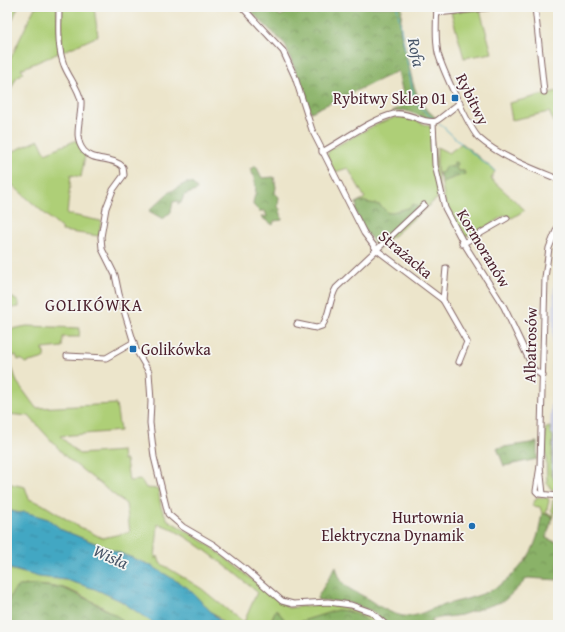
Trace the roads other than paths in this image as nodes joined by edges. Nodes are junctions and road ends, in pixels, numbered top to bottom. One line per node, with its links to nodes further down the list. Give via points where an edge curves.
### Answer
1 (59, 7): 19 (street, via 61,55 80,98 77,136 80,145 92,156 114,160 123,167 124,175 106,208 101,237 102,249 115,275)
2 (242, 7): 9 (street, Strażacka, via 283,50)
3 (495, 7): 5 (street)
4 (535, 7): 6 (street)
5 (437, 10): 7 (street, Rybitwy, via 439,55)
6 (544, 92)
7 (460, 103): 8 (street, via 443,114 438,121); 10 (street, Rybitwy, via 478,137 494,148)
8 (433, 122): 9 (street, via 406,114 394,114); 14 (street, Kormoranów, via 435,165 445,208)
9 (322, 152): 15 (street, Strażacka, via 364,233)
10 (558, 179)
11 (424, 205): 15 (street)
12 (507, 218): 14 (street)
13 (558, 226): 22 (street, Albatrosów, via 546,265)
14 (462, 244): 22 (street, Kormoranów, via 504,307 534,370)
15 (377, 250): 17 (street, Strażacka); 18 (street, via 336,288 326,321 322,326 316,328)
16 (446, 268): 17 (street, Strażacka)
17 (443, 300): 21 (street, via 467,342)
18 (297, 324)
19 (134, 342): 20 (street, via 106,358); 24 (street, via 151,379 150,423 154,457 164,507 171,519 214,545 285,603 328,602 351,605 371,612)
20 (67, 356)
21 (459, 362)
22 (543, 376): 23 (street, Albatrosów, via 541,494)
23 (558, 496)
24 (386, 625)

